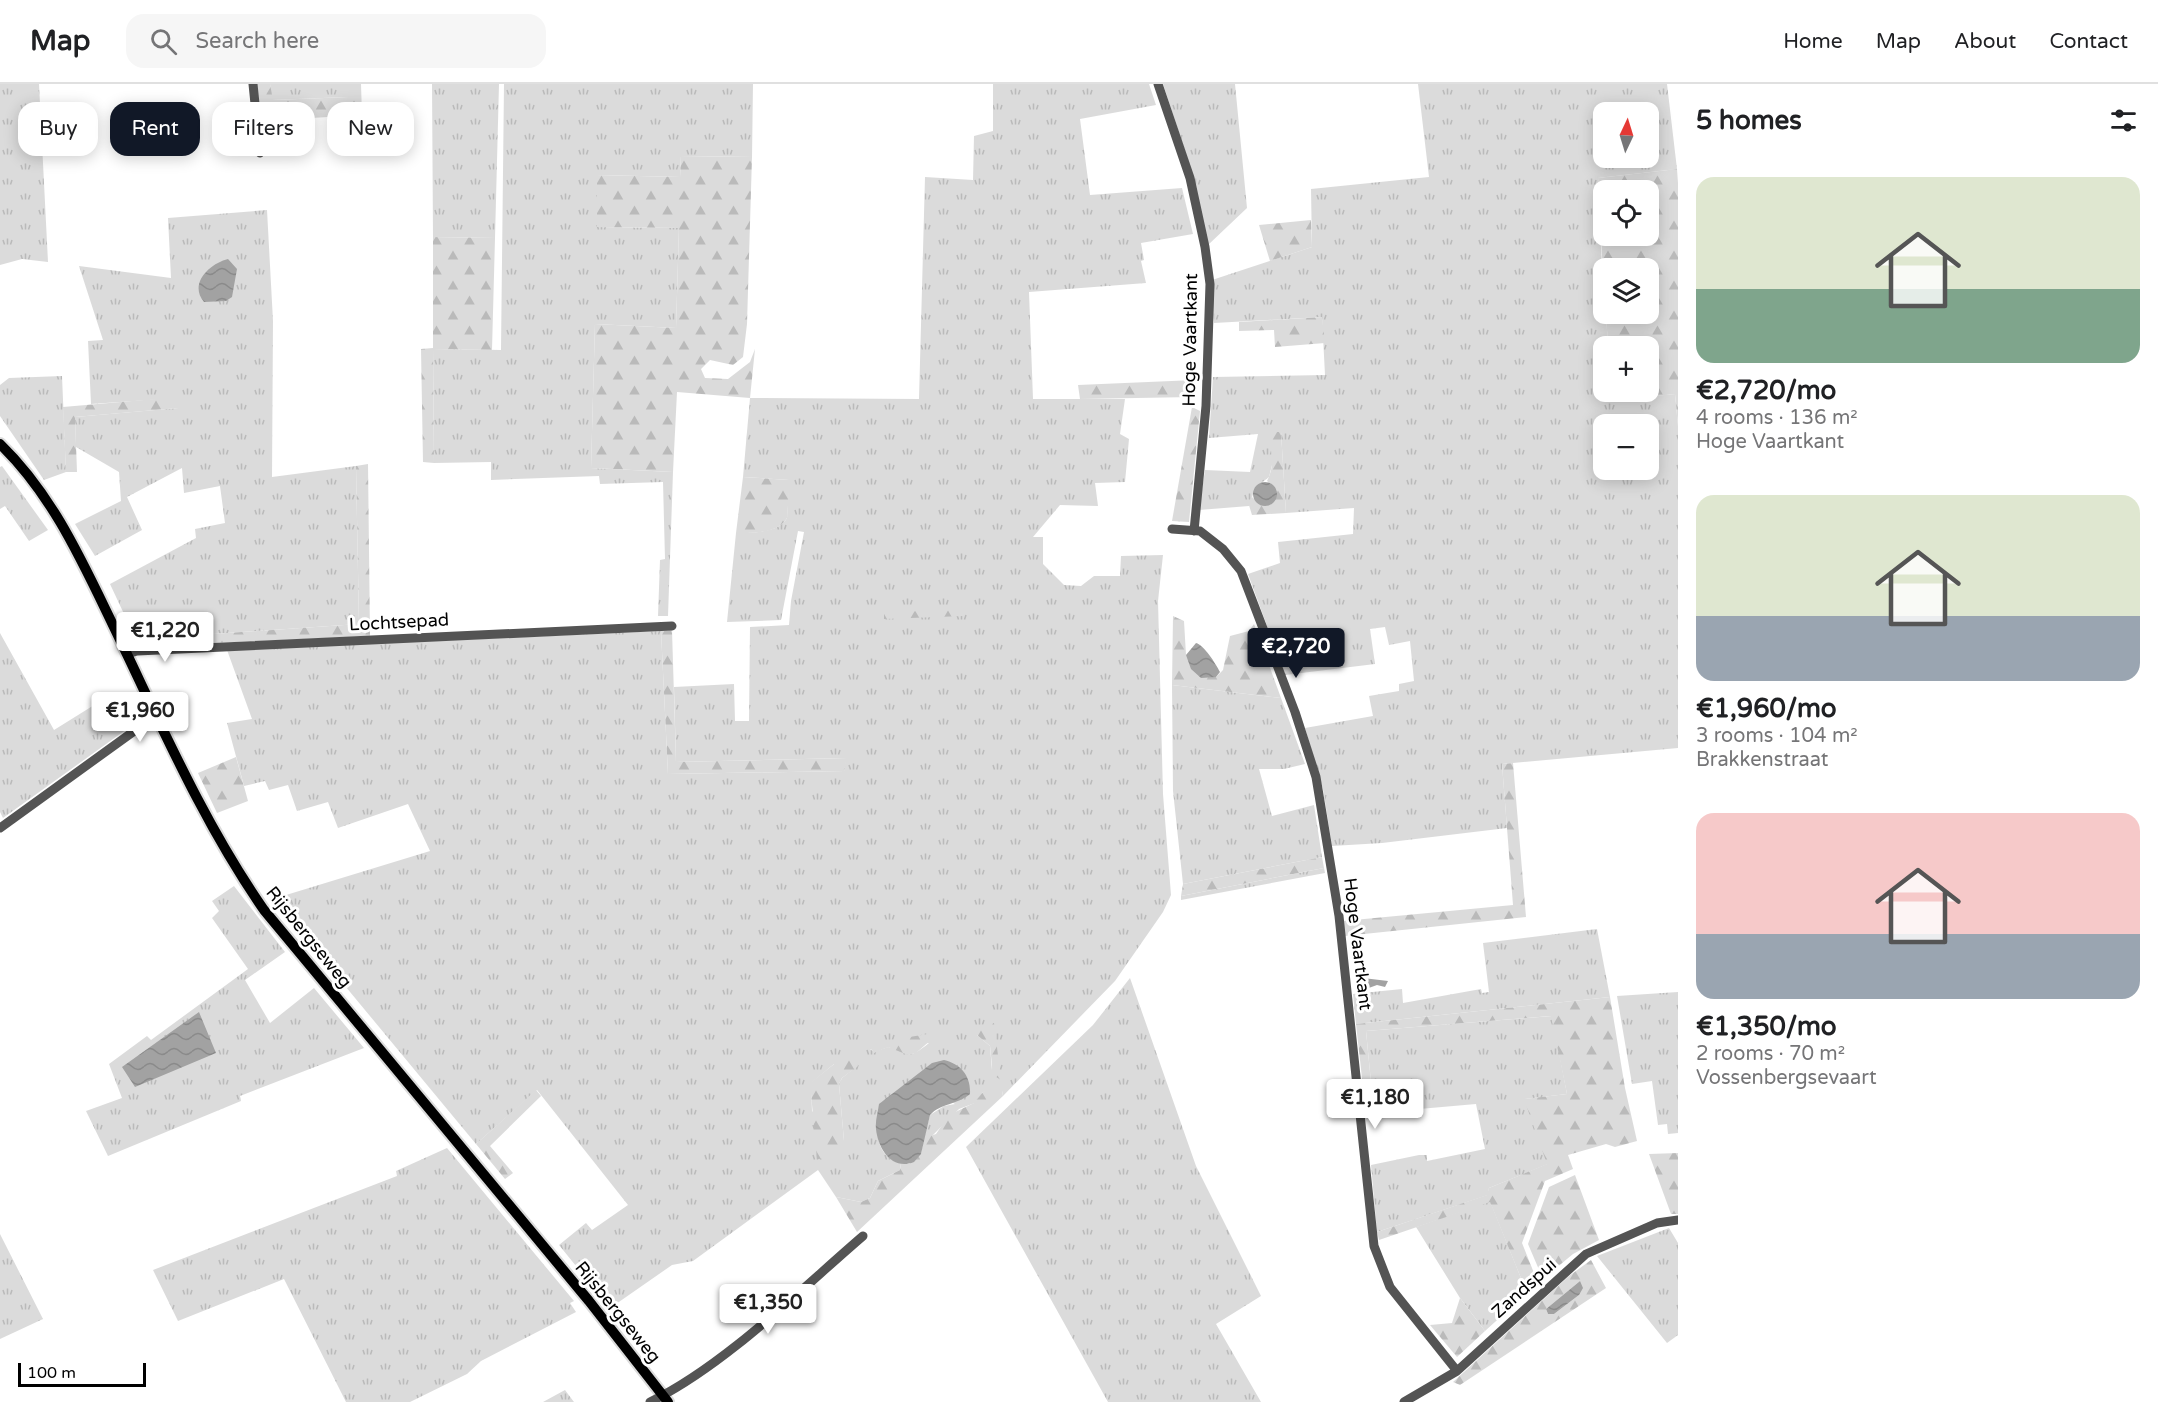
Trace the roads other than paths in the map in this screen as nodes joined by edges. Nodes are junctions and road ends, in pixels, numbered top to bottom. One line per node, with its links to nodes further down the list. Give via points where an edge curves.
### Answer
1 (253, 84): 3 (street)
2 (1158, 84): 6 (street, Hoge Vaartkant, via 1190,178 1210,284 1206,406)
3 (255, 102)
4 (0, 444): 8 (main road, Rijsbergseweg, via 48,502 77,551)
5 (1172, 529): 6 (street, Hoge Vaartkant)
6 (1194, 531): 13 (street, Hoge Vaartkant, via 1200,531 1223,549 1241,571 1316,777 1340,928 1374,1246 1390,1287)
7 (672, 626): 8 (street, Lochtsepad)
8 (127, 654): 9 (main road, Rijsbergseweg)
9 (155, 716): 10 (street); 14 (main road, Rijsbergseweg, via 216,837 264,910 597,1311)
10 (0, 828)
11 (1678, 1220): 13 (street, Zandspui, via 1657,1223 1586,1254)
12 (864, 1236): 14 (street)
13 (1457, 1371): 16 (street, Zandspui)
14 (665, 1399): 15 (street)
15 (650, 1402)
16 (1404, 1402)

